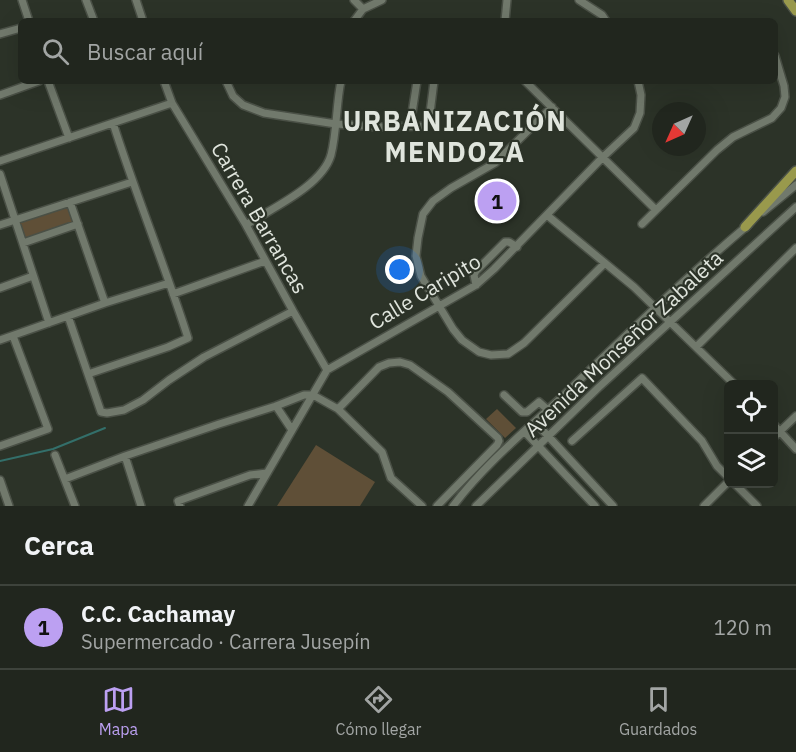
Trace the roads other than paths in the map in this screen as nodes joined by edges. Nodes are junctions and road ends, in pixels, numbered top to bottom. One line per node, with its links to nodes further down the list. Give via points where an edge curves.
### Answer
1 (22, 0): 11 (street)
2 (86, 0): 12 (street)
3 (136, 0): 13 (street)
4 (354, 0): 9 (street)
5 (382, 0): 9 (street)
6 (507, 0): 15 (street)
7 (579, 0): 16 (street)
8 (788, 0): 10 (main road)
9 (363, 9): 14 (street)
10 (796, 11)
11 (29, 18)
12 (93, 18)
13 (142, 18)
14 (356, 18)
15 (505, 18)
16 (604, 18)
17 (18, 29): 18 (street)
18 (0, 34)
19 (778, 66): 44 (street, via 785,98 781,108 772,118 717,150)
20 (31, 84): 29 (street)
21 (49, 84): 35 (street)
22 (165, 84): 30 (street, Carrera Barrancas)
23 (227, 84): 33 (street, via 243,105 264,113)
24 (341, 84): 33 (street)
25 (417, 84): 34 (street)
26 (434, 84): 34 (street, via 425,126)
27 (528, 84): 31 (street)
28 (639, 84): 36 (street, Calle Caripito, via 640,113 634,128)
29 (0, 95)
30 (172, 103): 32 (street); 50 (street, Carrera Barrancas)
31 (552, 107): 36 (street); 63 (street, via 495,163 451,188 423,214 416,256 421,276)
32 (114, 123): 35 (street); 40 (street)
33 (336, 124): 34 (street); 50 (street, via 330,156 322,172 295,195)
34 (410, 126)
35 (69, 138): 37 (street)
36 (603, 157): 44 (street); 45 (street, Calle Caripito)
37 (0, 161)
38 (796, 171): 51 (main road)
39 (0, 174): 46 (street)
40 (132, 182): 42 (street); 58 (street)
41 (796, 185): 51 (street, Avenida Monseñor Zabaleta)
42 (70, 202): 46 (street); 47 (street)
43 (796, 207): 67 (street, Avenida Monseñor Zabaleta)
44 (656, 210): 48 (street)
45 (548, 216): 53 (street, Calle Caripito); 56 (street)
46 (15, 220): 49 (street); 52 (street)
47 (78, 224): 52 (street); 62 (street)
48 (642, 224)
49 (0, 225)
50 (246, 225): 55 (street, Carrera Barrancas)
51 (745, 227): 64 (street, Avenida Monseñor Zabaleta)
52 (23, 243): 57 (street)
53 (517, 247): 59 (street, Calle Caripito); 59 (street, via 505,242 476,271)
54 (796, 248): 71 (street)
55 (266, 261): 61 (street); 65 (street, Carrera Barrancas)
56 (605, 263): 63 (street, via 508,354 479,352 462,340); 64 (street)
57 (33, 276): 60 (street); 68 (street)
58 (169, 283): 61 (street); 62 (street)
59 (476, 285): 63 (street, Calle Caripito)
60 (0, 288)
61 (173, 294): 73 (street, via 188,338)
62 (105, 303): 66 (street)
63 (438, 305): 72 (street, Calle Caripito)
64 (657, 307): 67 (street); 79 (street, Avenida Monseñor Zabaleta)
65 (293, 310): 72 (street, Carrera Barrancas); 73 (street, via 204,357 124,410 101,412)
66 (69, 316): 68 (street); 73 (street)
67 (670, 321): 71 (street); 86 (street, Avenida Monseñor Zabaleta)
68 (49, 324): 69 (street)
69 (14, 336): 70 (street); 88 (street, via 48,429)
70 (0, 340)
71 (696, 347): 74 (street)
72 (327, 370): 75 (street)
73 (88, 374)
74 (730, 380)
75 (314, 395): 77 (street); 78 (street); 82 (street)
76 (504, 395): 79 (street, via 522,412 537,402)
77 (276, 406): 82 (street); 92 (street)
78 (338, 409): 104 (street, via 382,452 391,478); 105 (street, via 379,367 400,362 410,364 448,392 491,432 499,441 497,445)
79 (548, 410): 81 (street, Avenida Monseñor Zabaleta)
80 (796, 416): 83 (street)
81 (535, 422): 84 (street, Avenida Monseñor Zabaleta); 86 (street)
82 (292, 430): 93 (street)
83 (780, 431): 85 (street); 90 (street)
84 (525, 432): 89 (street); 106 (street, Avenida Monseñor Zabaleta, via 465,489)
85 (777, 434)
86 (548, 436): 89 (street, Avenida Monseñor Zabaleta); 109 (street)
87 (572, 441): 94 (street, via 642,378 702,441)
88 (0, 446)
89 (539, 446): 107 (street, Avenida Monseñor Zabaleta); 108 (street)
90 (796, 448)
91 (56, 455): 95 (street)
92 (125, 456): 95 (street); 101 (street)
93 (267, 473): 102 (street, via 177,501); 103 (street)
94 (724, 474)
95 (65, 479): 100 (street)
96 (0, 483): 99 (street)
97 (724, 484): 110 (street)
98 (740, 488): 111 (street)
99 (9, 506)
100 (75, 506)
101 (141, 506)
102 (180, 506)
103 (248, 506)
104 (422, 506)
105 (437, 506)
106 (453, 506)
107 (476, 506)
108 (595, 506)
109 (613, 506)
110 (704, 506)
111 (757, 506)

